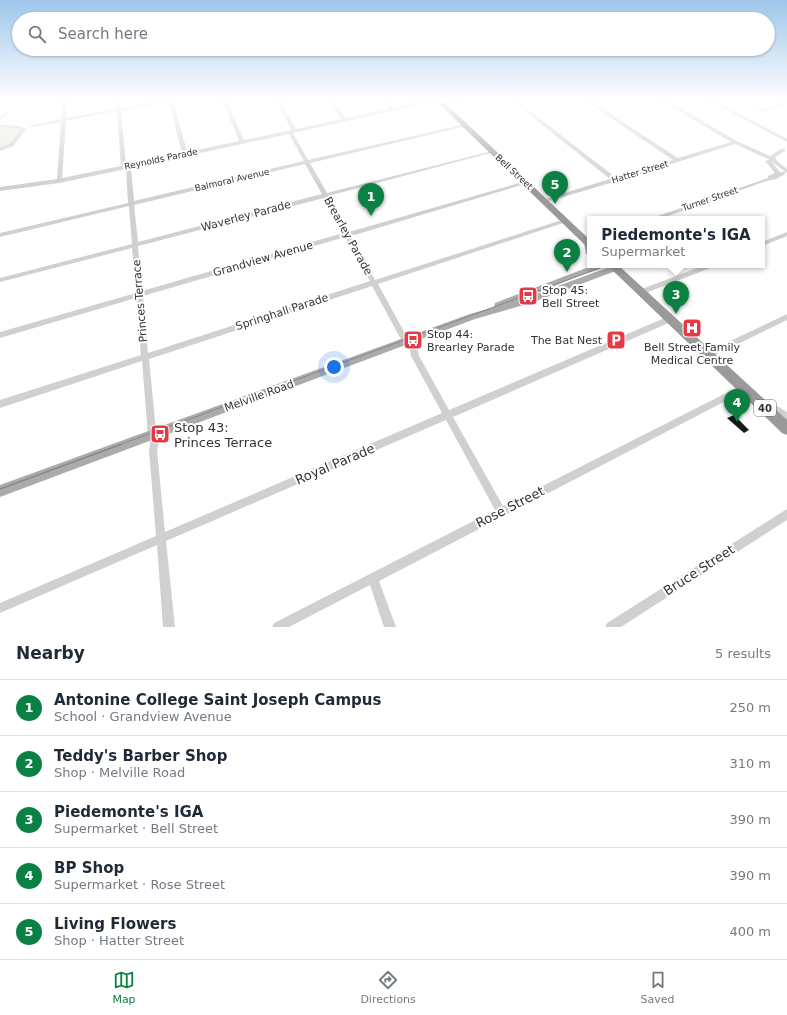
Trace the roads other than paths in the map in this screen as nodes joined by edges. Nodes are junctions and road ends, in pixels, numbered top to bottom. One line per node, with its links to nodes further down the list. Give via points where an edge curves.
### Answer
1 (23, 129): 17 (street, via 13,144)
2 (62, 129): 29 (street)
3 (121, 129): 25 (street, Princes Terrace)
4 (179, 129): 20 (street)
5 (237, 129): 15 (street)
6 (301, 129): 13 (street, Reynolds Parade)
7 (446, 129): 23 (street, Balmoral Avenue)
8 (468, 129): 19 (highway, Bell Street)
9 (550, 129): 27 (street)
10 (630, 129): 22 (street)
11 (713, 129): 16 (street)
12 (765, 129): 14 (street)
13 (293, 131): 15 (street, Reynolds Parade); 23 (street, Brearley Parade)
14 (787, 141)
15 (242, 142): 20 (street, Reynolds Parade)
16 (735, 142): 21 (street); 22 (street, Hatter Street); 24 (street)
17 (0, 150)
18 (785, 150): 21 (street, via 770,153); 24 (street, via 772,156)
19 (492, 152): 30 (highway, Bell Street); 32 (street, Waverley Parade)
20 (185, 154): 25 (street, Reynolds Parade)
21 (766, 157): 24 (street)
22 (677, 160): 27 (street, Hatter Street)
23 (307, 162): 32 (street, Brearley Parade); 34 (street, Balmoral Avenue)
24 (775, 165): 26 (street); 28 (street, Turner Street, via 777,174)
25 (126, 167): 29 (street, Reynolds Parade); 34 (street, Princes Terrace)
26 (786, 173): 28 (street, Turner Street)
27 (615, 180): 33 (street, Hatter Street)
28 (765, 180): 35 (street, Turner Street)
29 (59, 181): 31 (street, Reynolds Parade)
30 (525, 183): 33 (highway, Bell Street); 39 (street, Grandview Avenue)
31 (0, 189)
32 (326, 195): 39 (street, Brearley Parade); 42 (street, Waverley Parade)
33 (544, 201): 36 (highway, Bell Street)
34 (131, 204): 38 (street, Balmoral Avenue); 42 (street, Princes Terrace)
35 (663, 216)
36 (564, 220): 40 (highway, Bell Street); 48 (street, Springhall Parade)
37 (787, 234): 41 (street)
38 (0, 235)
39 (348, 235): 48 (street, Brearley Parade); 50 (street, Grandview Avenue)
40 (587, 241)
41 (765, 243)
42 (134, 245): 47 (street, Waverley Parade); 50 (street, Princes Terrace)
43 (587, 268): 51 (main road, Melville Road)
44 (610, 268): 51 (main road, Melville Road, via 516,305)
45 (614, 268): 49 (highway, 40)
46 (703, 268): 49 (street)
47 (0, 280)
48 (374, 282): 55 (street, Brearley Parade); 58 (street, Springhall Parade)
49 (641, 292): 53 (highway, 40)
50 (139, 295): 54 (street, Grandview Avenue); 58 (street, Princes Terrace)
51 (473, 316): 55 (main road, Melville Road)
52 (787, 318): 56 (street)
53 (670, 319): 56 (highway, 40); 61 (street, Royal Parade)
54 (0, 335)
55 (407, 341): 57 (street, Brearley Parade); 57 (street, Brearley Parade); 64 (main road, Melville Road)
56 (708, 355): 59 (highway, 40)
57 (415, 356): 61 (street, Brearley Parade)
58 (145, 357): 60 (street, Springhall Parade); 64 (street, Princes Terrace)
59 (743, 388): 62 (street); 63 (highway, 40); 66 (street, Rose Street)
60 (0, 404)
61 (448, 415): 66 (street, Brearley Parade); 68 (street, Royal Parade)
62 (787, 417)
63 (787, 429)
64 (152, 435): 65 (main road, Melville Road); 68 (street, Princes Terrace)
65 (0, 491)
66 (501, 512): 69 (street, Rose Street)
67 (787, 514): 74 (street, Bruce Street)
68 (161, 539): 70 (street, Royal Parade); 71 (street, Princes Terrace)
69 (373, 578): 72 (street, Rose Street); 73 (street)
70 (0, 608)
71 (169, 627)
72 (278, 627)
73 (390, 627)
74 (611, 627)

